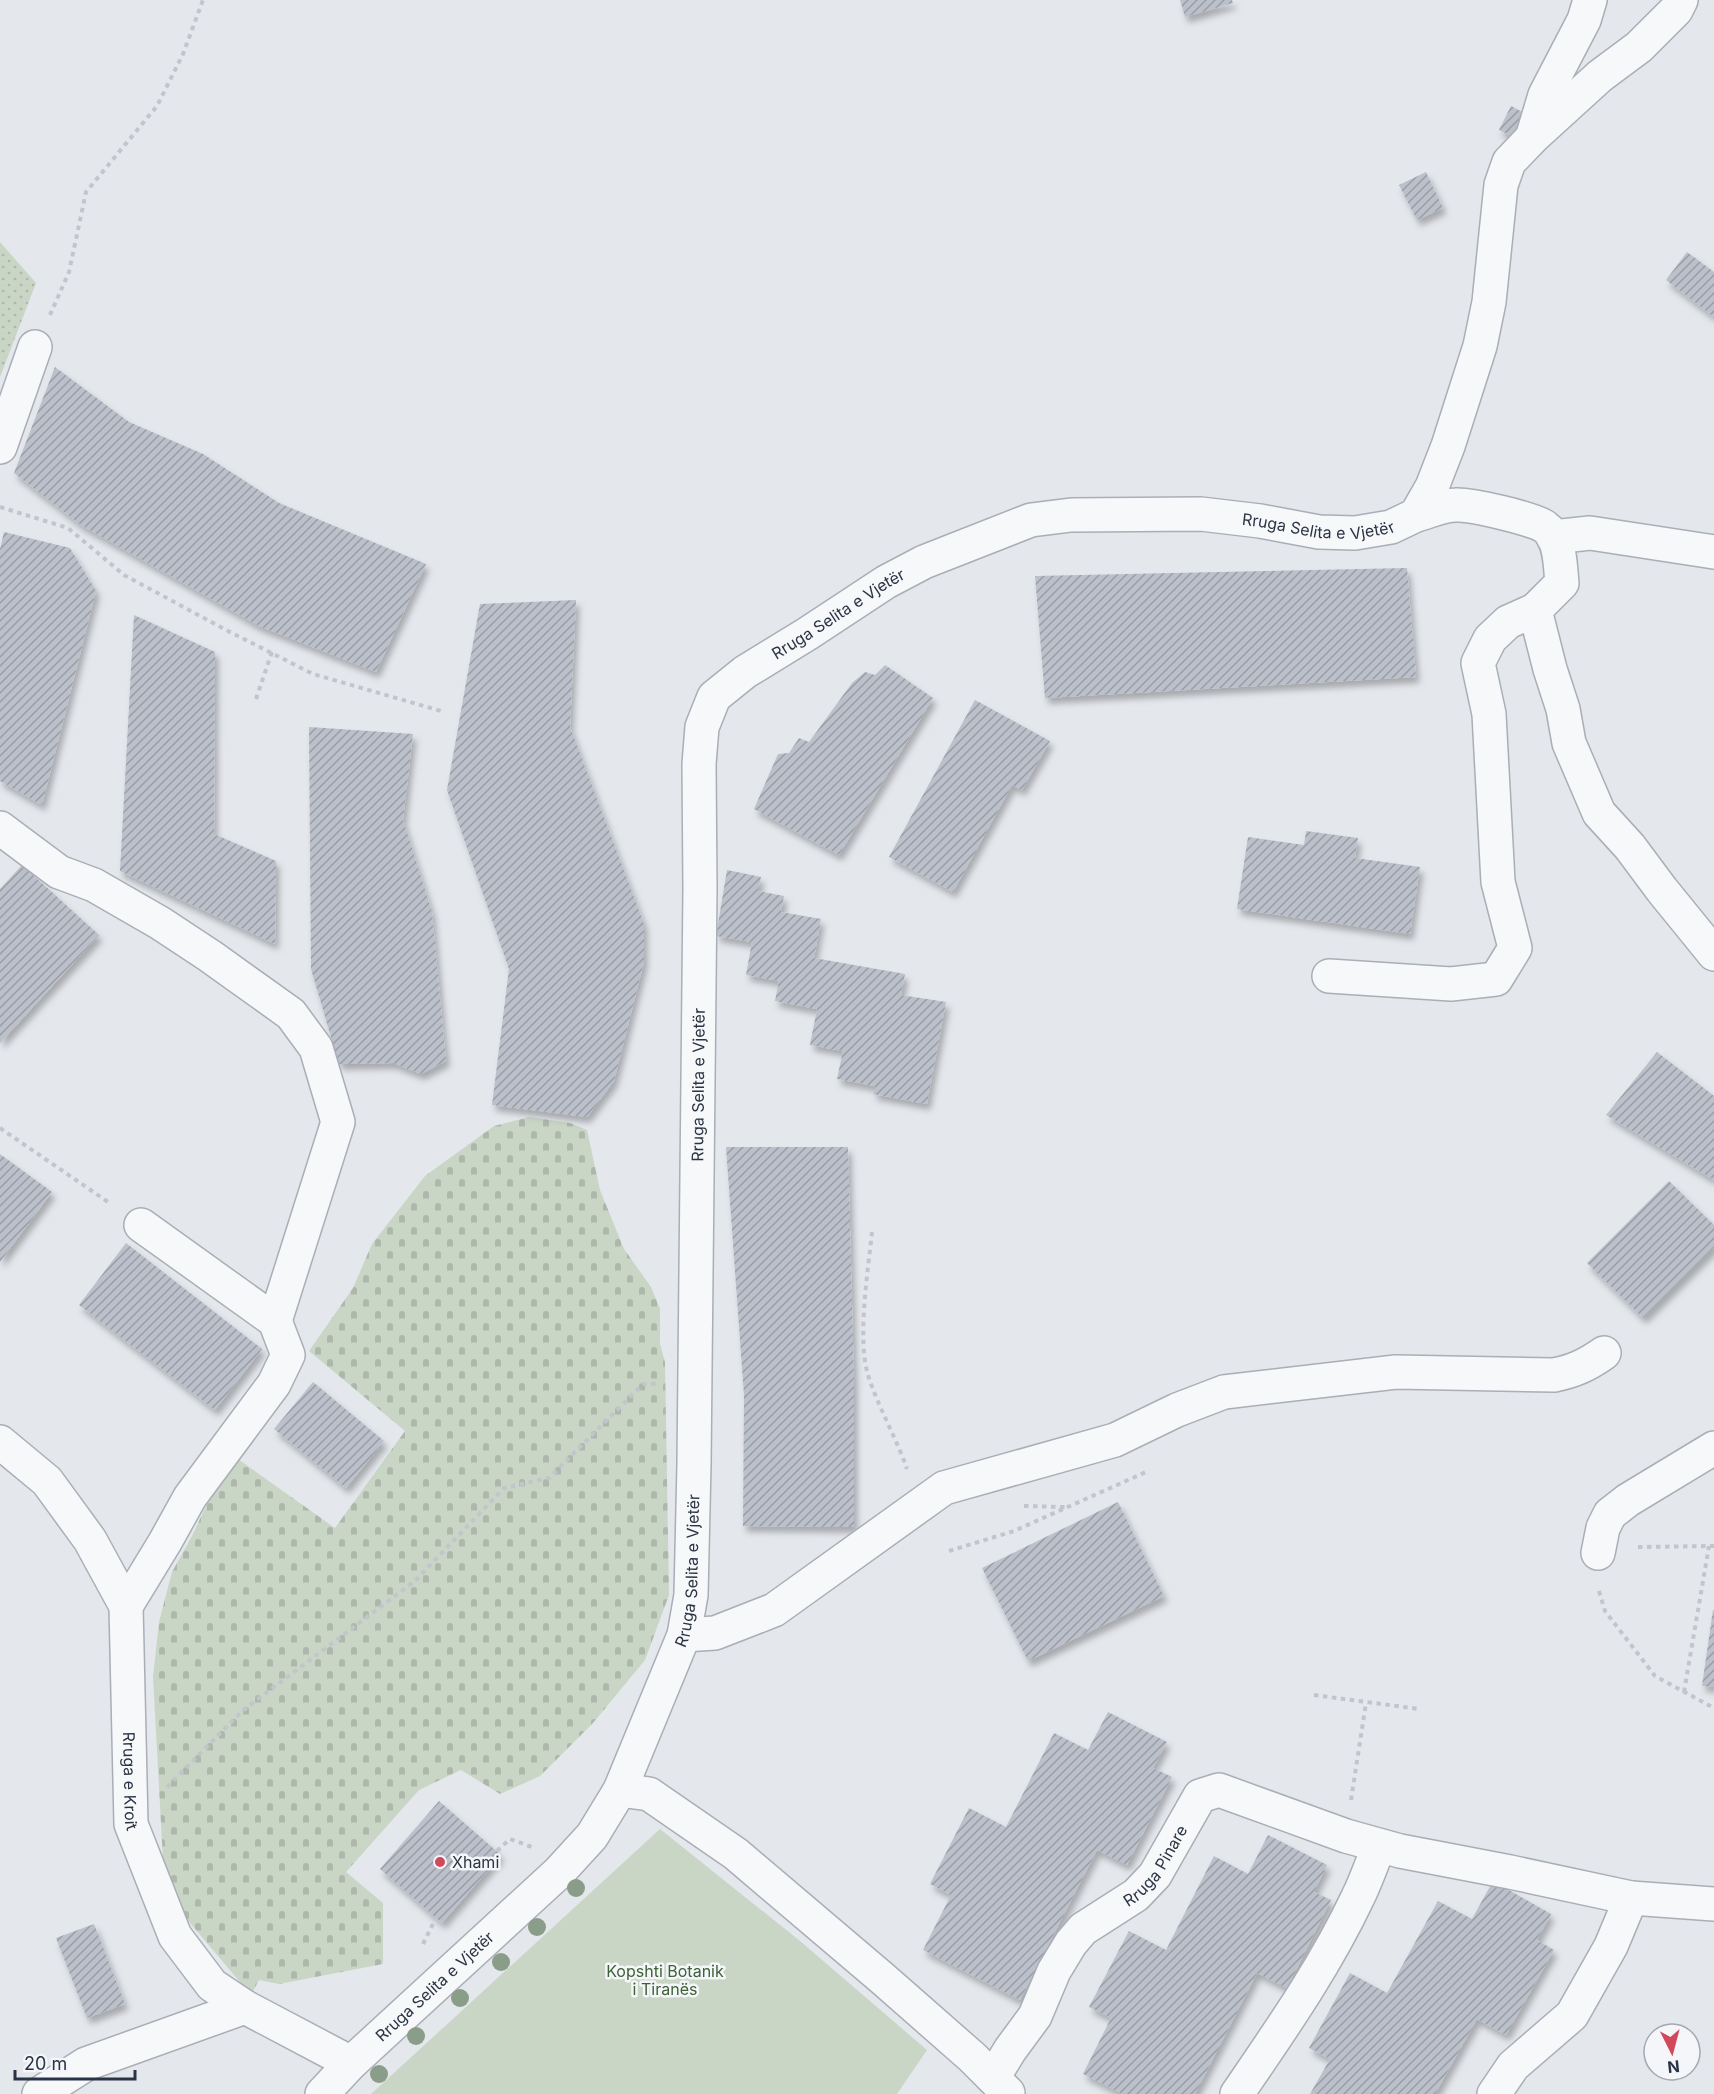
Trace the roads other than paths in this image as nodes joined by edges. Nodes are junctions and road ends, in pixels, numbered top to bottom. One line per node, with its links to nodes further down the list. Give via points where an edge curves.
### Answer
1 (1590, 0): 3 (street, via 1584,20 1545,95)
2 (1681, 0): 3 (street, via 1676,10 1638,47)
3 (1533, 137): 6 (street, Rruga Selita e Vjetër, via 1509,162 1501,185 1489,302 1480,346 1448,446 1432,488)
4 (35, 347): 5 (street)
5 (0, 447)
6 (1416, 515): 7 (street, Rruga Selita e Vjetër, via 1455,504 1502,512 1545,527); 20 (street, Rruga Selita e Vjetër, via 1391,527 1355,533 1319,532 1202,514 1071,515 1031,520 924,562 886,582 745,672 714,697 702,727 699,764 695,1384 691,1595)
7 (1553, 537): 8 (street, via 1590,533); 9 (street, via 1562,583)
8 (1714, 552)
9 (1535, 610): 11 (street, via 1569,743 1599,813); 12 (street, via 1508,622 1490,639 1478,663 1489,714 1498,882 1515,948 1496,979 1451,984)
10 (0, 828): 14 (street, via 59,872 94,885 210,956 291,1014 316,1048 338,1122)
11 (1714, 954)
12 (1329, 976)
13 (141, 1225): 14 (street)
14 (275, 1321): 19 (street, via 288,1355 274,1384 190,1497)
15 (1604, 1353): 20 (street, via 1590,1364 1554,1375 1395,1372 1224,1392 1115,1440 944,1488 774,1610 715,1633)
16 (0, 1442): 19 (street, Rruga e Kroit, via 47,1481 90,1540)
17 (1714, 1448): 18 (street, via 1610,1514)
18 (1598, 1553)
19 (126, 1606): 25 (street, Rruga e Kroit, via 131,1824 175,1936 212,1984)
20 (684, 1635): 21 (street, Rruga Selita e Vjetër)
21 (620, 1790): 26 (street, Rruga Selita e Vjetër, via 592,1836 559,1872); 27 (street, Rruga Pinare, via 649,1794 735,1854 882,1978)
22 (1379, 1846): 23 (street, Rruga Pinare); 27 (street, Rruga Pinare, via 1219,1790 1200,1796 1155,1875 1136,1895 1083,1929 1071,1943 1035,2016 1010,2050); 30 (street, via 1329,1952)
23 (1631, 1899): 24 (street, Rruga Pinare); 31 (street, via 1611,1946 1572,2015 1514,2066)
24 (1714, 1904)
25 (245, 2007): 26 (street, Rruga e Kroit); 28 (street, via 86,2064)
26 (351, 2063): 29 (street, Rruga Selita e Vjetër)
27 (1001, 2086)
28 (39, 2094)
29 (322, 2094)
30 (1237, 2094)
31 (1494, 2094)

